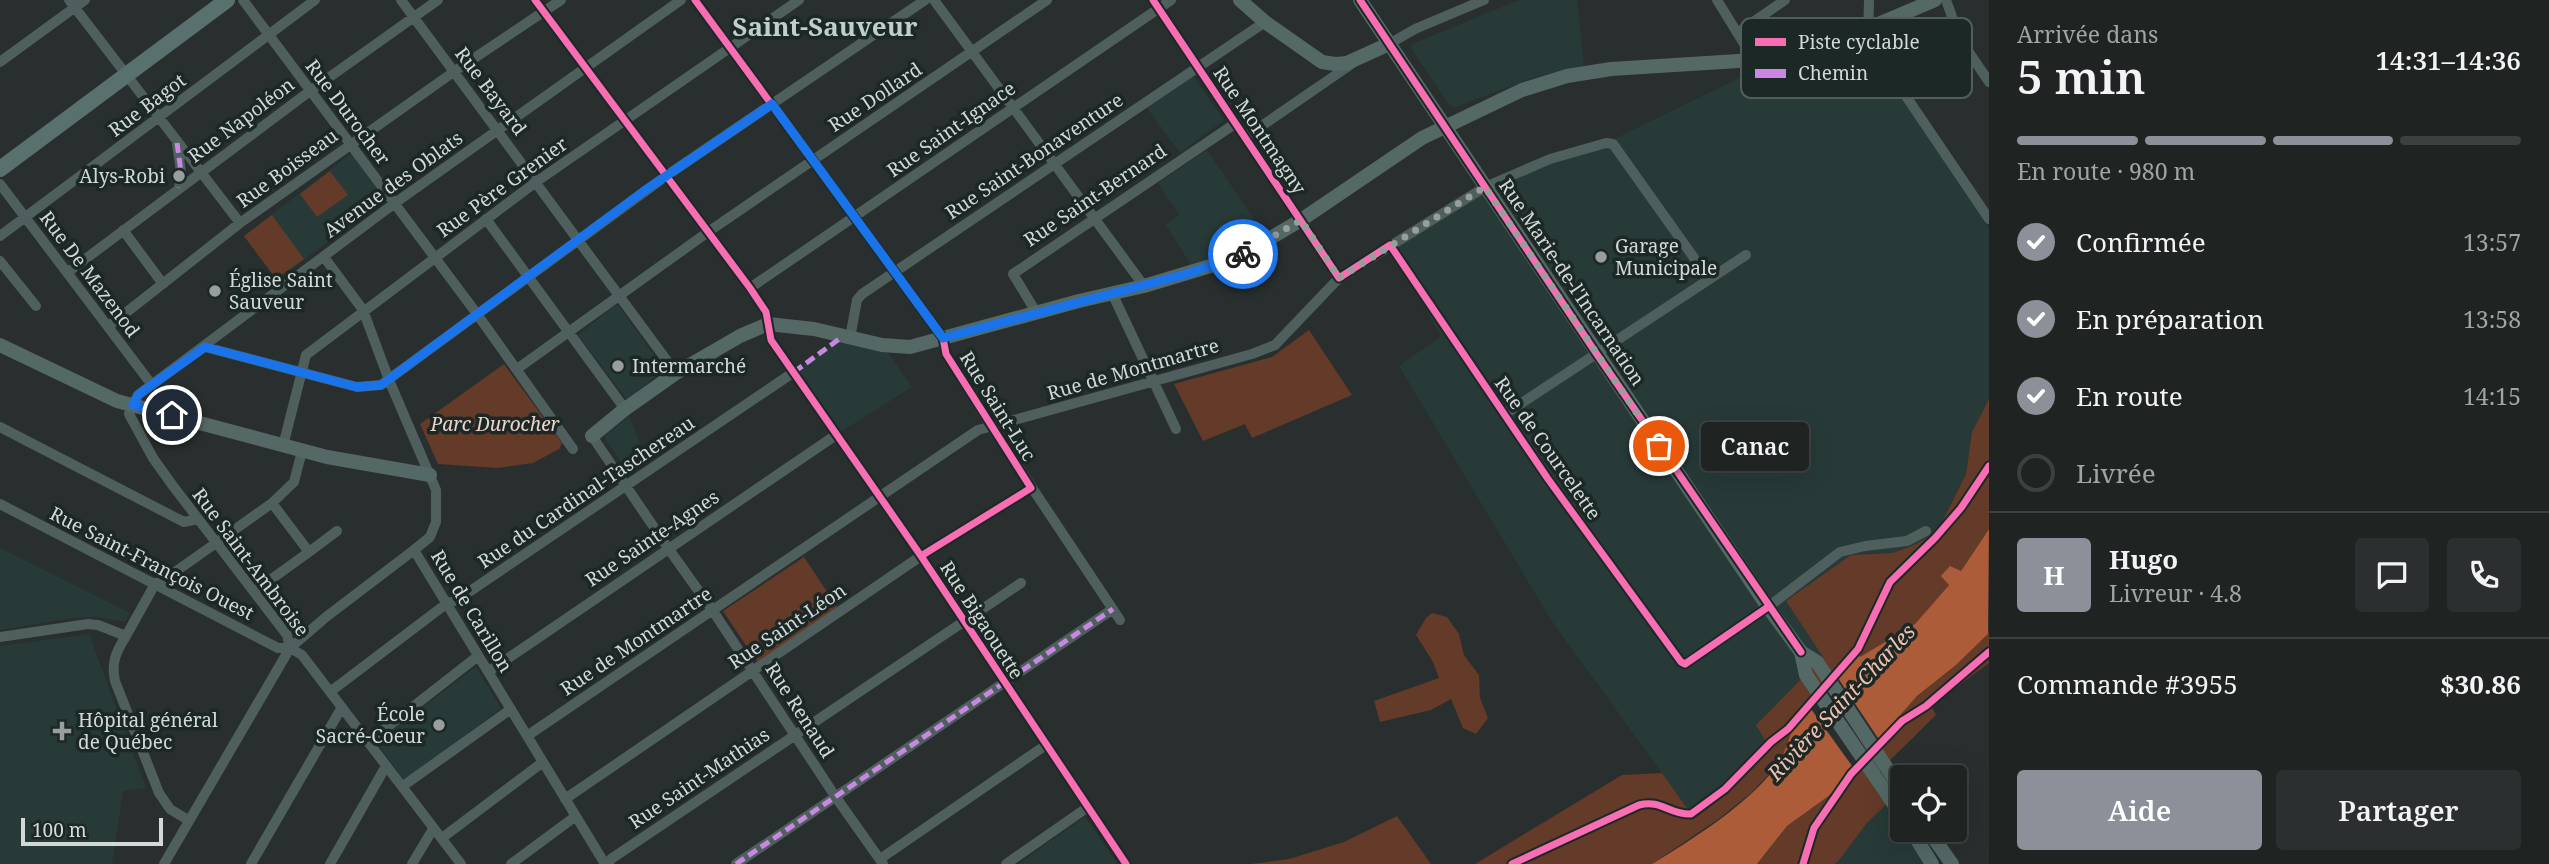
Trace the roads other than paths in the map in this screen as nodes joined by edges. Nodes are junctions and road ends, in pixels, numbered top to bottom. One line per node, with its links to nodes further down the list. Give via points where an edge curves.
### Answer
1 (85, 0): 24 (street)
2 (227, 0): 47 (main road)
3 (243, 0): 35 (street, Rue Durocher)
4 (315, 0): 35 (street, Rue Bagot)
5 (401, 0): 27 (street, Rue Bayard)
6 (438, 0): 27 (street, Rue Napoléon)
7 (535, 0): 26 (street, Rue Bigaouette)
8 (561, 0): 26 (street, Rue Boisseau)
9 (681, 0): 45 (street, Avenue des Oblats)
10 (695, 0): 38 (street, Rue Saint-Luc)
11 (799, 0): 38 (street, Rue Père Grenier)
12 (925, 0): 51 (street)
13 (934, 0): 39 (street)
14 (1047, 0): 39 (street, Rue Dollard)
15 (1171, 0): 25 (street, Rue Saint-Ignace)
16 (1240, 0): 32 (street)
17 (1360, 0): 37 (street, Rue Marie-de-l'Incarnation)
18 (1484, 0): 37 (street)
19 (1717, 0): 34 (street)
20 (1785, 0): 28 (street)
21 (1869, 0): 29 (street)
22 (1936, 0): 30 (street)
23 (1946, 0): 31 (street)
24 (72, 4): 43 (street); 47 (street)
25 (1156, 4): 44 (street, Rue Montmagny); 52 (street, Rue Saint-Ignace)
26 (544, 12): 45 (street, Rue Bigaouette); 46 (street, Rue Boisseau)
27 (414, 17): 46 (street, Rue Bayard); 49 (street, Rue Napoléon)
28 (1759, 18)
29 (1869, 18)
30 (1893, 18)
31 (1952, 18)
32 (1265, 22): 40 (street, via 1322,62 1347,63); 44 (street, Rue Saint-Bonaventure)
33 (1741, 30): 34 (street)
34 (1737, 33): 36 (street)
35 (268, 34): 49 (street, Rue Durocher); 53 (street, Rue Bagot)
36 (1741, 39)
37 (1389, 44): 40 (street); 56 (street, Rue Marie-de-l'Incarnation)
38 (730, 48): 51 (street, Rue Saint-Luc); 54 (street, Rue Père Grenier)
39 (972, 52): 52 (street); 61 (street, Rue Dollard)
40 (1363, 56): 58 (street)
41 (1972, 57): 48 (street)
42 (1741, 61): 56 (street, via 1648,65 1567,76 1522,90)
43 (0, 62)
44 (1198, 66): 55 (street, Rue Montmagny); 62 (street, Rue Saint-Bonaventure)
45 (585, 69): 54 (street, Rue Bigaouette); 57 (street, Avenue des Oblats)
46 (455, 71): 57 (street, Rue Bayard); 60 (street, Rue Boisseau)
47 (126, 75): 53 (street); 63 (main road)
48 (1989, 82)
49 (310, 91): 60 (street, Rue Durocher); 64 (street, Rue Napoléon)
50 (1907, 98): 75 (street)
51 (772, 104): 61 (street, Rue Saint-Luc); 65 (street)
52 (1013, 107): 62 (street); 72 (street, Rue Saint-Ignace)
53 (158, 119): 59 (street); 71 (street, Rue Bagot)
54 (625, 121): 65 (street, Rue Bigaouette); 66 (street, Rue Père Grenier)
55 (1236, 123): 58 (street, Rue Montmagny); 73 (street, Rue Saint-Bernard)
56 (1445, 126): 68 (street, Rue Marie-de-l'Incarnation); 76 (street)
57 (497, 129): 66 (street, Rue Bayard); 70 (street, Avenue des Oblats)
58 (1247, 136): 76 (street, Rue Montmagny)
59 (177, 143): 64 (street); 69 (street)
60 (351, 144): 70 (street, Rue Durocher); 77 (street, Rue Boisseau)
61 (811, 161): 72 (street, Rue Saint-Luc); 79 (street, Rue Dollard)
62 (1055, 163): 73 (street); 87 (street, Rue Saint-Bonaventure)
63 (0, 169)
64 (201, 173): 69 (street, Rue Napoléon); 77 (street)
65 (666, 176): 79 (street, Rue Bigaouette); 81 (street)
66 (536, 182): 74 (street, Rue Père Grenier); 81 (street, Rue Bayard)
67 (0, 184): 71 (street, Rue De Mazenod)
68 (1485, 187): 82 (street, Rue de Montmartre); 91 (street, Rue de Montmartre, via 1550,159 1614,144); 108 (street, Rue Marie-de-l'Incarnation)
69 (179, 188): 78 (street, Rue Napoléon)
70 (395, 203): 84 (street, Avenue des Oblats); 85 (street, Rue Durocher)
71 (25, 217): 80 (street, Rue Bagot); 88 (street, Rue De Mazenod)
72 (854, 217): 87 (street, Rue Saint-Luc); 94 (street, Rue Saint-Ignace)
73 (1095, 218): 93 (street); 99 (street, Rue Saint-Bernard, via 1013,274)
74 (486, 219): 85 (street, Rue Père Grenier); 89 (street)
75 (1989, 219)
76 (1301, 220): 90 (street, Rue Montmagny); 93 (street, via 1237,258)
77 (240, 223): 92 (street, Rue Boisseau)
78 (123, 230): 88 (street, Rue Napoléon); 92 (street)
79 (708, 232): 94 (street, Rue Bigaouette); 96 (street, Rue Dollard)
80 (0, 236)
81 (578, 239): 89 (street); 96 (street, Rue Bayard)
82 (1390, 245): 90 (street, Rue de Montmartre); 118 (street, Rue de Courcelette)
83 (1746, 255): 91 (street)
84 (324, 257): 98 (street, Rue de Carillon); 107 (street, Avenue des Oblats)
85 (435, 257): 98 (street, Rue Père Grenier); 100 (street, Rue Durocher)
86 (0, 261): 97 (street)
87 (894, 271): 104 (street, Rue Saint-Bonaventure, via 857,300); 105 (street, Rue Saint-Luc)
88 (68, 272): 102 (street, Rue De Mazenod)
89 (528, 276): 100 (street); 103 (street)
90 (1339, 278): 114 (street, Rue de Montmartre, via 1275,345)
91 (1709, 279): 108 (street)
92 (163, 284): 102 (street, Rue Boisseau)
93 (1144, 286): 95 (street)
94 (750, 288): 101 (street, Rue Bigaouette, via 766,312)
95 (1112, 293): 99 (street); 114 (street)
96 (619, 295): 103 (street, Rue Dollard); 112 (street, Rue Bayard)
97 (36, 306)
98 (363, 310): 111 (street, Rue Père Grenier, via 306,355); 113 (street, Rue de Carillon)
99 (1036, 312): 105 (street)
100 (477, 314): 109 (street, Rue Durocher); 113 (street)
101 (768, 324): 104 (street); 110 (street, Rue Bigaouette, via 771,340); 112 (street)
102 (109, 326): 115 (street, Rue De Mazenod)
103 (568, 332): 109 (street, Rue Dollard); 117 (street)
104 (850, 338): 105 (street, via 911,347)
105 (943, 338): 119 (street, Rue Saint-Luc, via 946,354)
106 (0, 345): 116 (street)
107 (205, 347): 111 (street); 115 (street, Avenue des Oblats)
108 (1596, 353): 118 (street); 145 (street, Rue Marie-de-l'Incarnation)
109 (517, 369): 125 (street, Rue Durocher)
110 (794, 372): 122 (street, Rue Bigaouette); 128 (street, Rue du Cardinal-Taschereau)
111 (302, 373): 113 (street, via 364,388); 124 (street, Rue Père Grenier)
112 (676, 373): 117 (street)
113 (388, 380): 127 (street, Rue de Carillon)
114 (1154, 380): 119 (street, Rue de Montmartre); 121 (street)
115 (152, 385): 116 (street, Avenue des Oblats)
116 (133, 405): 124 (street); 133 (street, Rue Saint-Ambroise, via 129,414 136,429)
117 (625, 409): 123 (street)
118 (1505, 414): 145 (street, Rue de Courcelette, via 1685,664)
119 (991, 426): 129 (street, Rue Saint-Luc); 130 (street, Rue de Montmartre, via 978,430)
120 (0, 427): 133 (street, via 184,522)
121 (1177, 429)
122 (836, 435): 130 (street, Rue Bigaouette); 137 (street, Rue Sainte-Agnes)
123 (592, 436): 128 (street, Rue Renaud)
124 (283, 446): 126 (street)
125 (573, 449)
126 (302, 451): 127 (street); 131 (street, via 294,482)
127 (430, 475): 138 (street, Rue de Carillon, via 436,490 436,522 430,537)
128 (626, 486): 137 (street, Rue Renaud); 144 (street, Rue du Cardinal-Taschereau)
129 (1031, 488): 140 (street, Rue Saint-Léon); 146 (street, Rue Saint-Luc)
130 (880, 496): 140 (street, Rue Bigaouette); 147 (street, Rue de Montmartre)
131 (272, 503): 136 (street); 139 (street)
132 (0, 504): 142 (street, Rue Saint-François Ouest)
133 (198, 519): 136 (street, Rue Saint-Ambroise)
134 (337, 531): 139 (street)
135 (1926, 531): 145 (street, via 1907,541 1854,544)
136 (216, 543): 142 (street); 143 (street, Rue Saint-Ambroise)
137 (668, 548): 147 (street, Rue Renaud); 156 (street, Rue Sainte-Agnes)
138 (414, 550): 144 (street, Rue de Carillon); 152 (street)
139 (309, 552): 143 (street)
140 (921, 556): 149 (street, Rue Bigaouette); 155 (street, Rue Saint-Léon)
141 (1021, 583): 149 (street, Rue Saint-Mathias)
142 (155, 584): 150 (street); 152 (street, Rue Saint-François Ouest, via 278,648)
143 (255, 591): 152 (street, Rue Saint-Ambroise, via 287,635)
144 (446, 604): 154 (street, Rue de Carillon); 158 (street, Rue du Cardinal-Taschereau)
145 (1768, 607): 153 (street, Rue Marie-de-l'Incarnation)
146 (1113, 609): 148 (street, Rue Saint-Luc); 157 (street)
147 (713, 611): 155 (street, Rue Renaud); 162 (street, Rue de Montmartre)
148 (1120, 620)
149 (965, 622): 157 (street, Rue Bigaouette); 161 (street, Rue Saint-Mathias)
150 (126, 636): 151 (street, via 89,624); 175 (street, via 112,666 115,681 159,793)
151 (0, 637)
152 (290, 648): 158 (street, Rue Saint-Ambroise); 175 (street)
153 (1801, 652): 165 (street, Rue Marie-de-l'Incarnation, via 1817,662); 165 (street, Rue Marie-de-l'Incarnation, via 1806,675)
154 (478, 656): 156 (street, Rue de Carillon); 163 (street)
155 (753, 670): 161 (street, Rue Renaud); 172 (street, Rue Saint-Léon)
156 (488, 672): 160 (street, Rue de Carillon)
157 (1003, 682): 164 (street, Rue Bigaouette); 171 (street)
158 (330, 692): 159 (street, Rue Saint-Ambroise)
159 (342, 707): 163 (street, Rue Saint-Ambroise); 182 (street)
160 (511, 709): 162 (street, Rue de Carillon); 169 (street)
161 (794, 734): 171 (street, Rue Renaud); 187 (street, Rue Saint-Mathias)
162 (527, 736): 166 (street, Rue de Carillon)
163 (368, 742): 167 (street, Rue Saint-Ambroise)
164 (1046, 745): 173 (street, Rue Bigaouette); 180 (street)
165 (1871, 757): 168 (street, Rue Marie-de-l'Incarnation); 170 (street, Rue Marie-de-l'Incarnation)
166 (543, 762): 172 (street, Rue de Carillon); 177 (street)
167 (386, 766): 169 (street, Rue Saint-Ambroise); 183 (street)
168 (1890, 778)
169 (403, 786): 176 (street, Rue Saint-Ambroise)
170 (1890, 793)
171 (835, 796): 180 (street, Rue Renaud); 188 (street)
172 (565, 799): 174 (street, Rue de Carillon)
173 (1088, 807): 189 (street); 190 (street, Rue Bigaouette)
174 (576, 816): 186 (street); 187 (street, Rue de Carillon)
175 (188, 820): 181 (street)
176 (433, 828): 177 (street, Rue Saint-Ambroise); 184 (street)
177 (442, 838): 185 (street, Rue Saint-Ambroise)
178 (1918, 842): 191 (street)
179 (1936, 842): 192 (street)
180 (881, 862)
181 (164, 864)
182 (251, 864)
183 (330, 864)
184 (412, 864)
185 (461, 864)
186 (512, 864)
187 (607, 864)
188 (736, 864)
189 (1006, 864)
190 (1126, 864)
191 (1932, 864)
192 (1952, 864)

